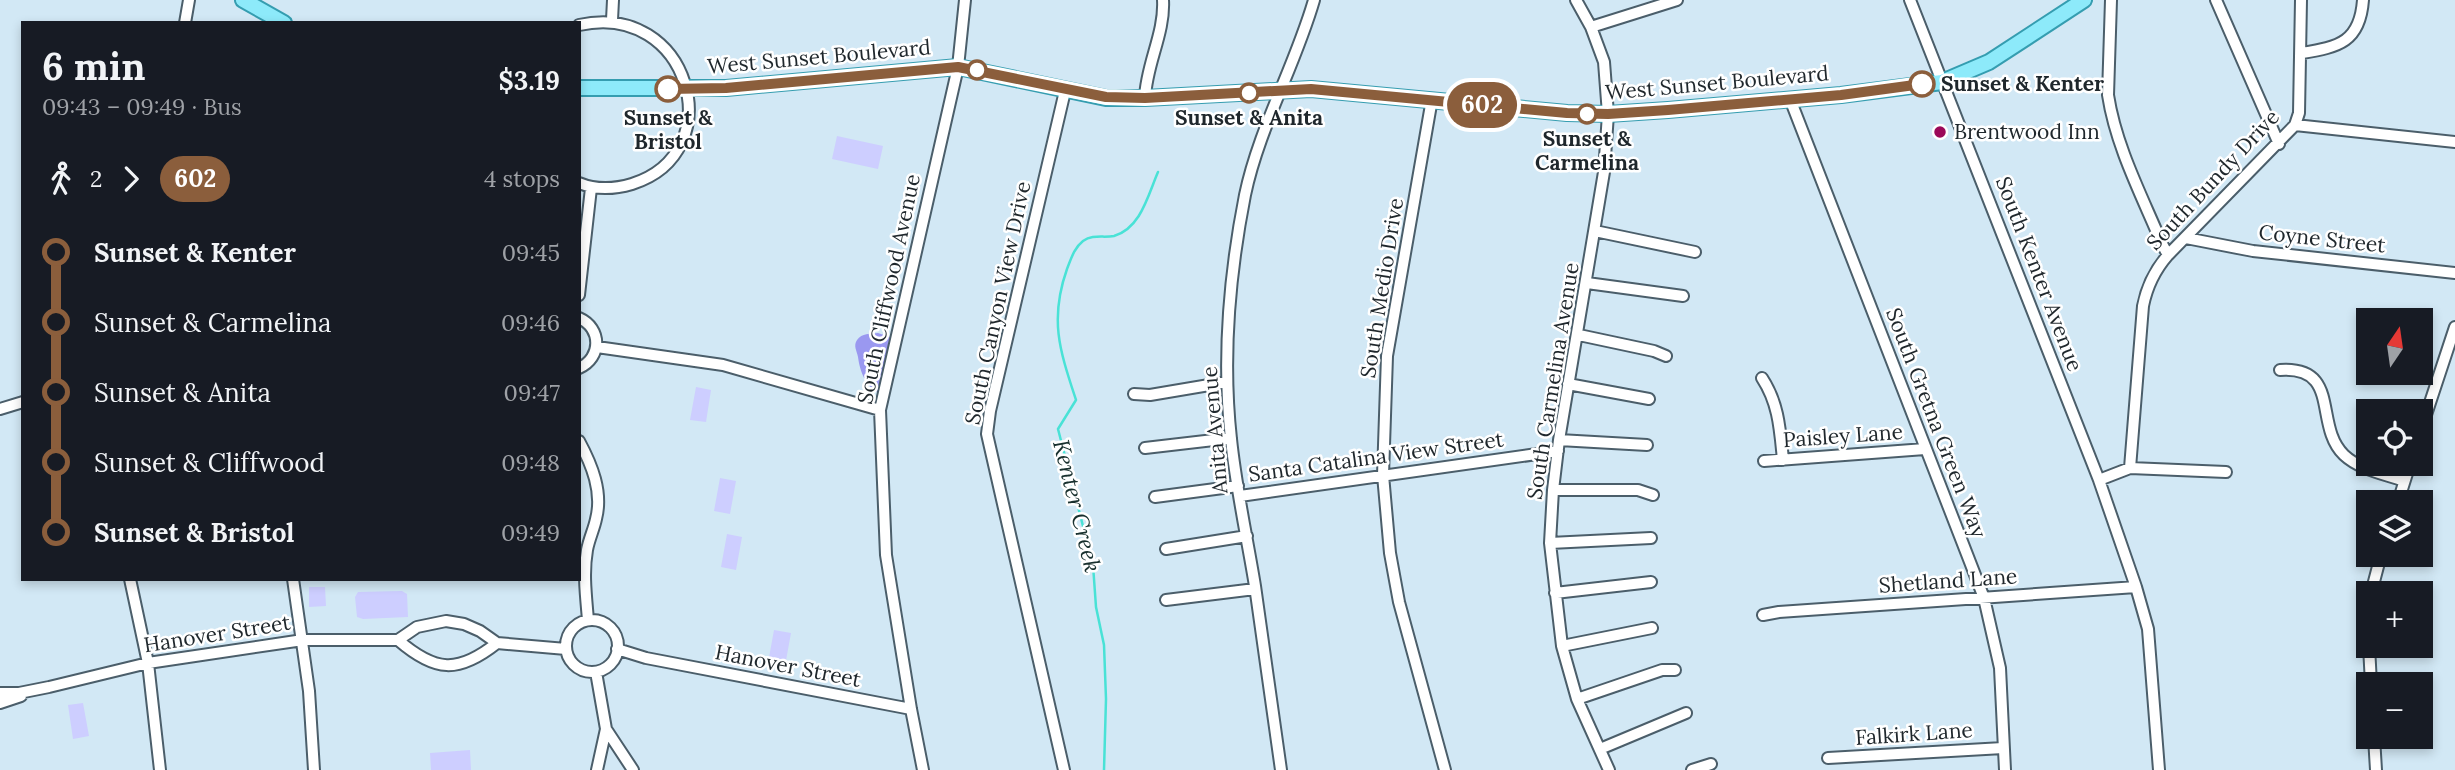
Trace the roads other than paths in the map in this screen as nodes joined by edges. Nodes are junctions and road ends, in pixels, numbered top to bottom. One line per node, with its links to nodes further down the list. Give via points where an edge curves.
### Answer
1 (190, 0): 16 (street)
2 (243, 0): 17 (main road)
3 (613, 0): 15 (street)
4 (965, 0): 21 (street, South Cliffwood Avenue)
5 (1163, 0): 27 (street)
6 (1314, 0): 26 (street, Anita Avenue)
7 (1576, 0): 19 (street, South Carmelina Avenue)
8 (1677, 0): 19 (street)
9 (1910, 0): 22 (street, South Kenter Avenue)
10 (2084, 0): 22 (main road, West Sunset Boulevard, via 1989,62)
11 (2110, 0): 39 (street, via 2111,110 2117,135)
12 (2216, 0): 33 (street)
13 (2301, 0): 20 (street, South Bundy Drive)
14 (2363, 0): 20 (street, via 2357,29 2347,40 2330,49)
15 (612, 20): 18 (street); 24 (street, via 643,30 671,50)
16 (185, 21)
17 (280, 21)
18 (581, 25)
19 (1591, 27): 30 (street, South Carmelina Avenue, via 1604,62)
20 (2302, 53): 31 (street, South Bundy Drive)
21 (958, 67): 24 (main road, West Sunset Boulevard); 25 (main road, West Sunset Boulevard); 60 (street, South Cliffwood Avenue)
22 (1942, 82): 29 (main road, West Sunset Boulevard); 73 (street, South Kenter Avenue)
23 (581, 88): 24 (main road, West Sunset Boulevard)
24 (689, 90): 35 (street, via 686,124 668,163 645,179 621,187)
25 (1065, 91): 27 (main road, West Sunset Boulevard); 122 (street, South Canyon View Drive, via 987,434)
26 (1282, 91): 27 (main road, West Sunset Boulevard); 28 (main road, West Sunset Boulevard, via 1311,89); 53 (street, Anita Avenue, via 1259,148 1242,214 1228,298)
27 (1145, 98)
28 (1432, 99): 30 (main road, West Sunset Boulevard); 71 (street, South Medio Drive, via 1388,356)
29 (1790, 99): 30 (main road, West Sunset Boulevard); 66 (street, South Gretna Green Way)
30 (1608, 114): 36 (street, South Carmelina Avenue)
31 (2295, 125): 32 (street); 33 (street, South Bundy Drive)
32 (2455, 142)
33 (2278, 144): 37 (street, South Bundy Drive)
34 (581, 184): 35 (street)
35 (591, 188): 41 (street)
36 (1595, 231): 38 (street); 42 (street, South Carmelina Avenue)
37 (2186, 238): 39 (street, South Bundy Drive); 40 (street, Coyne Street, via 2253,251)
38 (1695, 252)
39 (2168, 255): 69 (street, South Bundy Drive, via 2157,267 2143,306)
40 (2455, 273)
41 (581, 277)
42 (1587, 283): 43 (street); 46 (street, South Carmelina Avenue)
43 (1683, 296)
44 (581, 319): 48 (street, via 595,332)
45 (2455, 327): 47 (street)
46 (1578, 335): 49 (street); 54 (street, South Carmelina Avenue)
47 (2453, 342): 57 (street)
48 (597, 347): 50 (street); 60 (street, via 723,365)
49 (1666, 356)
50 (581, 367)
51 (2280, 370): 74 (street, via 2292,369 2314,378 2325,399 2333,441 2344,454 2356,464)
52 (1762, 378): 67 (street, via 1778,412)
53 (1227, 382): 55 (street); 61 (street, Anita Avenue)
54 (1568, 384): 56 (street); 62 (street, South Carmelina Avenue)
55 (1134, 394)
56 (1649, 399)
57 (2432, 399)
58 (21, 403): 59 (street)
59 (0, 409)
60 (880, 410): 109 (street, South Cliffwood Avenue, via 886,555)
61 (1231, 438): 65 (street); 77 (street, Anita Avenue)
62 (1559, 445): 63 (street, Santa Catalina View Street); 71 (street, Santa Catalina View Street); 75 (street, South Carmelina Avenue)
63 (1647, 445)
64 (581, 446): 84 (street, via 599,495)
65 (1145, 448)
66 (1925, 449): 67 (street, Paisley Lane); 91 (street, South Gretna Green Way)
67 (1783, 460): 68 (street, Paisley Lane)
68 (1764, 461)
69 (2130, 468): 70 (street); 73 (street)
70 (2226, 472)
71 (1384, 475): 77 (street, Santa Catalina View Street); 124 (street, South Medio Drive, via 1399,602)
72 (2406, 476): 74 (street)
73 (2099, 480): 88 (street)
74 (2404, 481): 76 (street)
75 (1553, 490): 78 (street, via 1638,490); 82 (street, South Carmelina Avenue)
76 (2401, 490)
77 (1239, 491): 79 (street, Santa Catalina View Street); 80 (street, Anita Avenue)
78 (1653, 495)
79 (1155, 497)
80 (1247, 536): 83 (street); 89 (street, Anita Avenue)
81 (1651, 538): 82 (street)
82 (1550, 543): 90 (street, South Carmelina Avenue)
83 (1166, 549)
84 (582, 572): 94 (street)
85 (130, 581): 102 (street)
86 (293, 581): 96 (street)
87 (1651, 582): 90 (street)
88 (2136, 587): 91 (street, Shetland Lane); 128 (street, via 2148,629)
89 (1255, 589): 92 (street); 123 (street, Anita Avenue)
90 (1555, 593): 99 (street, South Carmelina Avenue)
91 (1984, 598): 93 (street, Shetland Lane); 112 (street, South Gretna Green Way, via 2000,668)
92 (1166, 600)
93 (1763, 615)
94 (588, 620): 100 (street, via 571,630); 101 (street, via 612,630)
95 (1652, 628): 99 (street)
96 (303, 640): 97 (street, Hanover Street); 102 (street, Hanover Street); 118 (street)
97 (398, 640): 98 (street, Hanover Street, via 417,627 446,621 464,624); 98 (street, via 429,662 446,666 478,658)
98 (497, 643): 100 (street, Hanover Street)
99 (1562, 646): 107 (street, South Carmelina Avenue)
100 (566, 649): 104 (street, via 579,669)
101 (617, 649): 104 (street, via 614,661); 109 (street, Hanover Street)
102 (148, 663): 105 (street, Hanover Street); 117 (street)
103 (1675, 670): 107 (street, via 1662,670)
104 (596, 672): 111 (street)
105 (45, 688): 106 (street, Hanover Street); 108 (street, Hanover Street)
106 (0, 693)
107 (1577, 699): 113 (street, South Carmelina Avenue)
108 (0, 703)
109 (911, 709): 121 (street, South Cliffwood Avenue)
110 (1686, 713): 113 (street)
111 (606, 729): 119 (street); 120 (street)
112 (2003, 748): 115 (street, Falkirk Lane); 127 (street, South Gretna Green Way)
113 (1600, 749): 125 (street, South Carmelina Avenue)
114 (2375, 749): 129 (street)
115 (1828, 758)
116 (1711, 764): 126 (street)
117 (160, 770)
118 (314, 770)
119 (597, 770)
120 (633, 770)
121 (923, 770)
122 (1064, 770)
123 (1281, 770)
124 (1445, 770)
125 (1609, 770)
126 (1692, 770)
127 (2005, 770)
128 (2159, 770)
129 (2376, 770)

